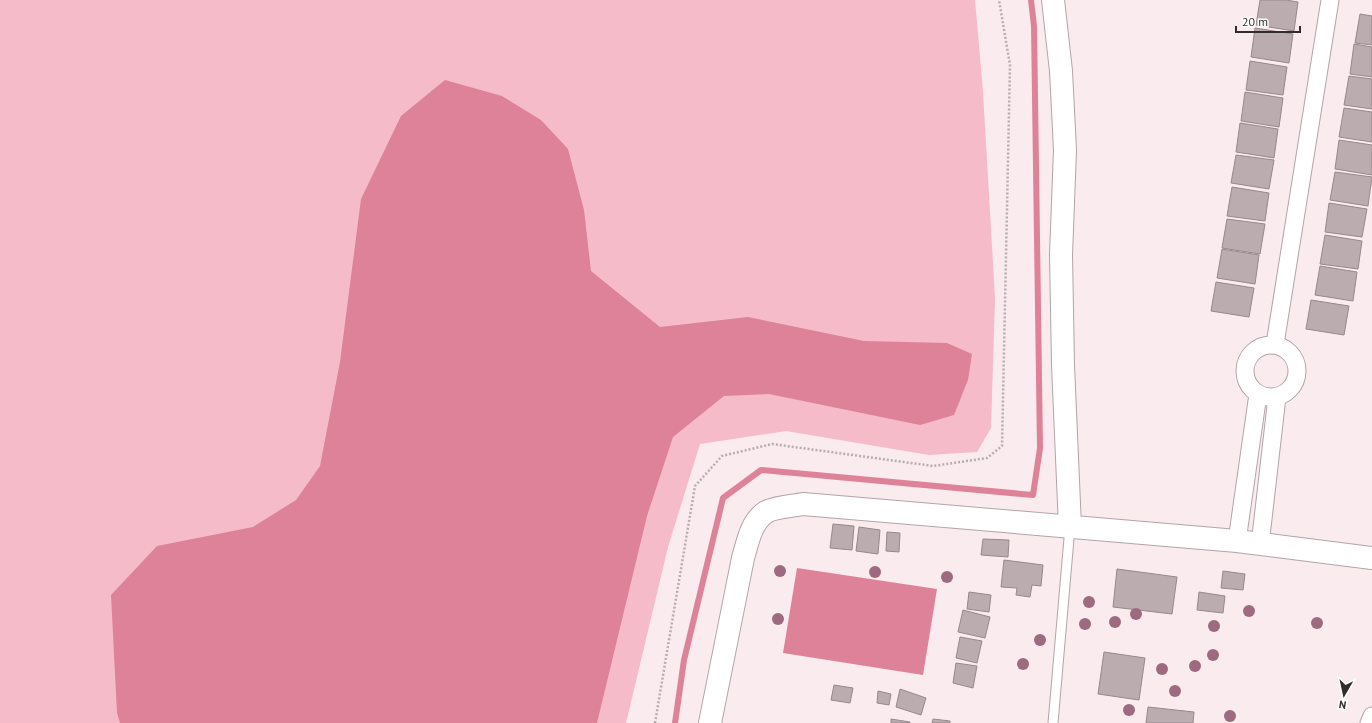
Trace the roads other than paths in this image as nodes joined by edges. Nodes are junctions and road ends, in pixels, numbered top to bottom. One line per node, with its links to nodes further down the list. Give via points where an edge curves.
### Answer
1 (1053, 0): 6 (street, via 1061,71 1065,150 1061,255)
2 (1330, 0): 3 (street)
3 (1275, 344): 4 (street, via 1261,346 1249,355 1244,369 1248,383); 5 (street, via 1289,350 1297,362 1297,377 1290,390)
4 (1258, 394): 5 (street); 7 (street)
5 (1277, 397): 8 (street)
6 (1070, 528): 7 (street); 11 (street, via 803,504 767,511 750,531); 12 (lane)
7 (1237, 541): 8 (street)
8 (1260, 545): 9 (street)
9 (1372, 558)
10 (1372, 716): 13 (street)
11 (710, 723)
12 (1053, 723)
13 (1369, 723)

